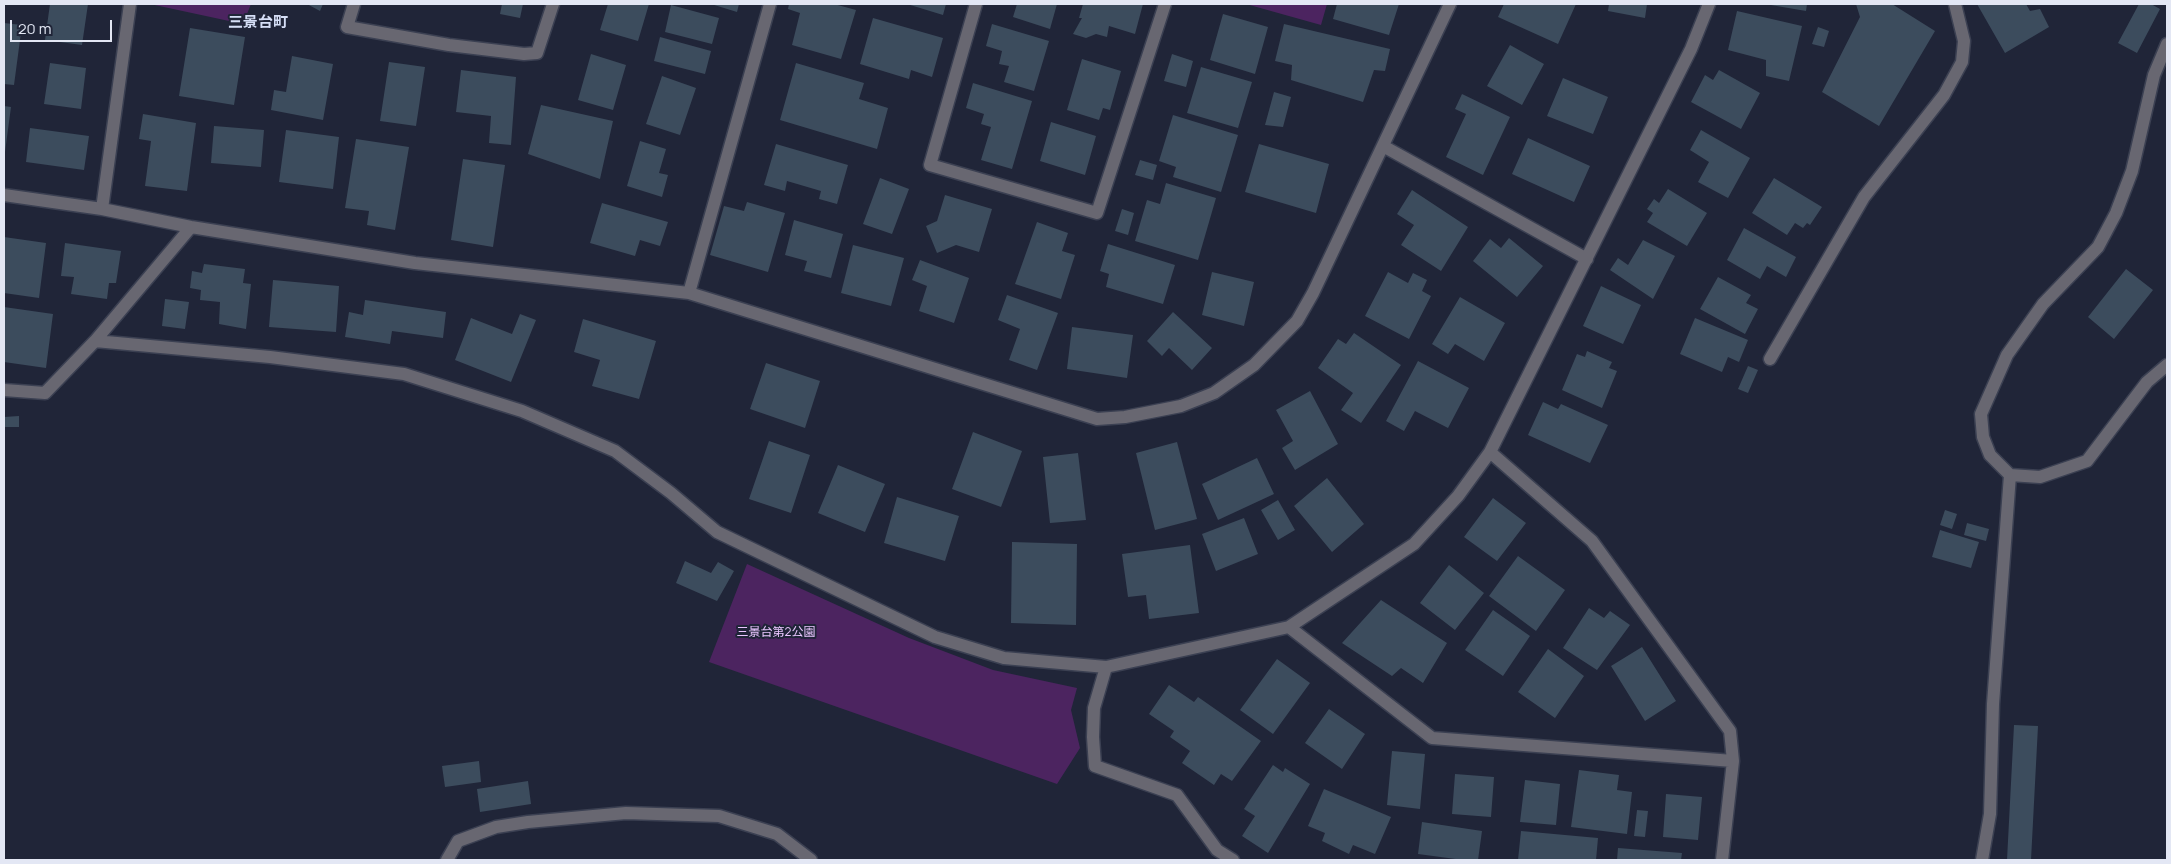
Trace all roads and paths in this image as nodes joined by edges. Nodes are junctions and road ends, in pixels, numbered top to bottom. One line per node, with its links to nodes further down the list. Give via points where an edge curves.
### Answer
1 (130, 4): 13 (street)
2 (354, 4): 3 (street, via 348,27 524,54 537,53)
3 (552, 4)
4 (770, 4): 16 (street)
5 (976, 4): 6 (street, via 930,165 1097,213)
6 (1165, 4)
7 (1450, 4): 11 (street)
8 (1709, 4): 15 (street, via 1691,50)
9 (1955, 4): 18 (street, via 1964,41 1958,70 1944,95 1864,197)
10 (2167, 44): 22 (street, via 2154,75 2132,171 2116,213 2098,247 2043,304 2007,355 1982,414 1983,437 1990,455)
11 (1383, 146): 15 (street); 16 (street, via 1297,321 1254,365 1228,385 1196,401 1159,412 1097,419)
12 (4, 195): 13 (street)
13 (102, 209): 14 (street)
14 (192, 227): 16 (street, via 415,263); 17 (street)
15 (1586, 259): 21 (street)
16 (689, 293)
17 (95, 341): 20 (street, via 45,393); 24 (street, via 270,357 404,374 522,411 615,451 716,532 935,637 1004,658)
18 (1770, 359)
19 (2167, 365): 22 (street, via 2147,382 2087,461 2040,477)
20 (4, 390)
21 (1490, 452): 23 (street, via 1458,496 1414,544); 25 (street, via 1592,541 1730,731)
22 (2010, 476): 30 (street, via 1993,704 1990,814)
23 (1289, 627): 24 (street); 25 (street, via 1432,738)
24 (1106, 668): 28 (street, via 1094,708 1095,766 1177,795 1217,850)
25 (1733, 761): 29 (street)
26 (447, 860): 27 (street, via 458,841 496,827 626,813 719,816 778,834)
27 (811, 860)
28 (1233, 860)
29 (1722, 860)
30 (1982, 860)

